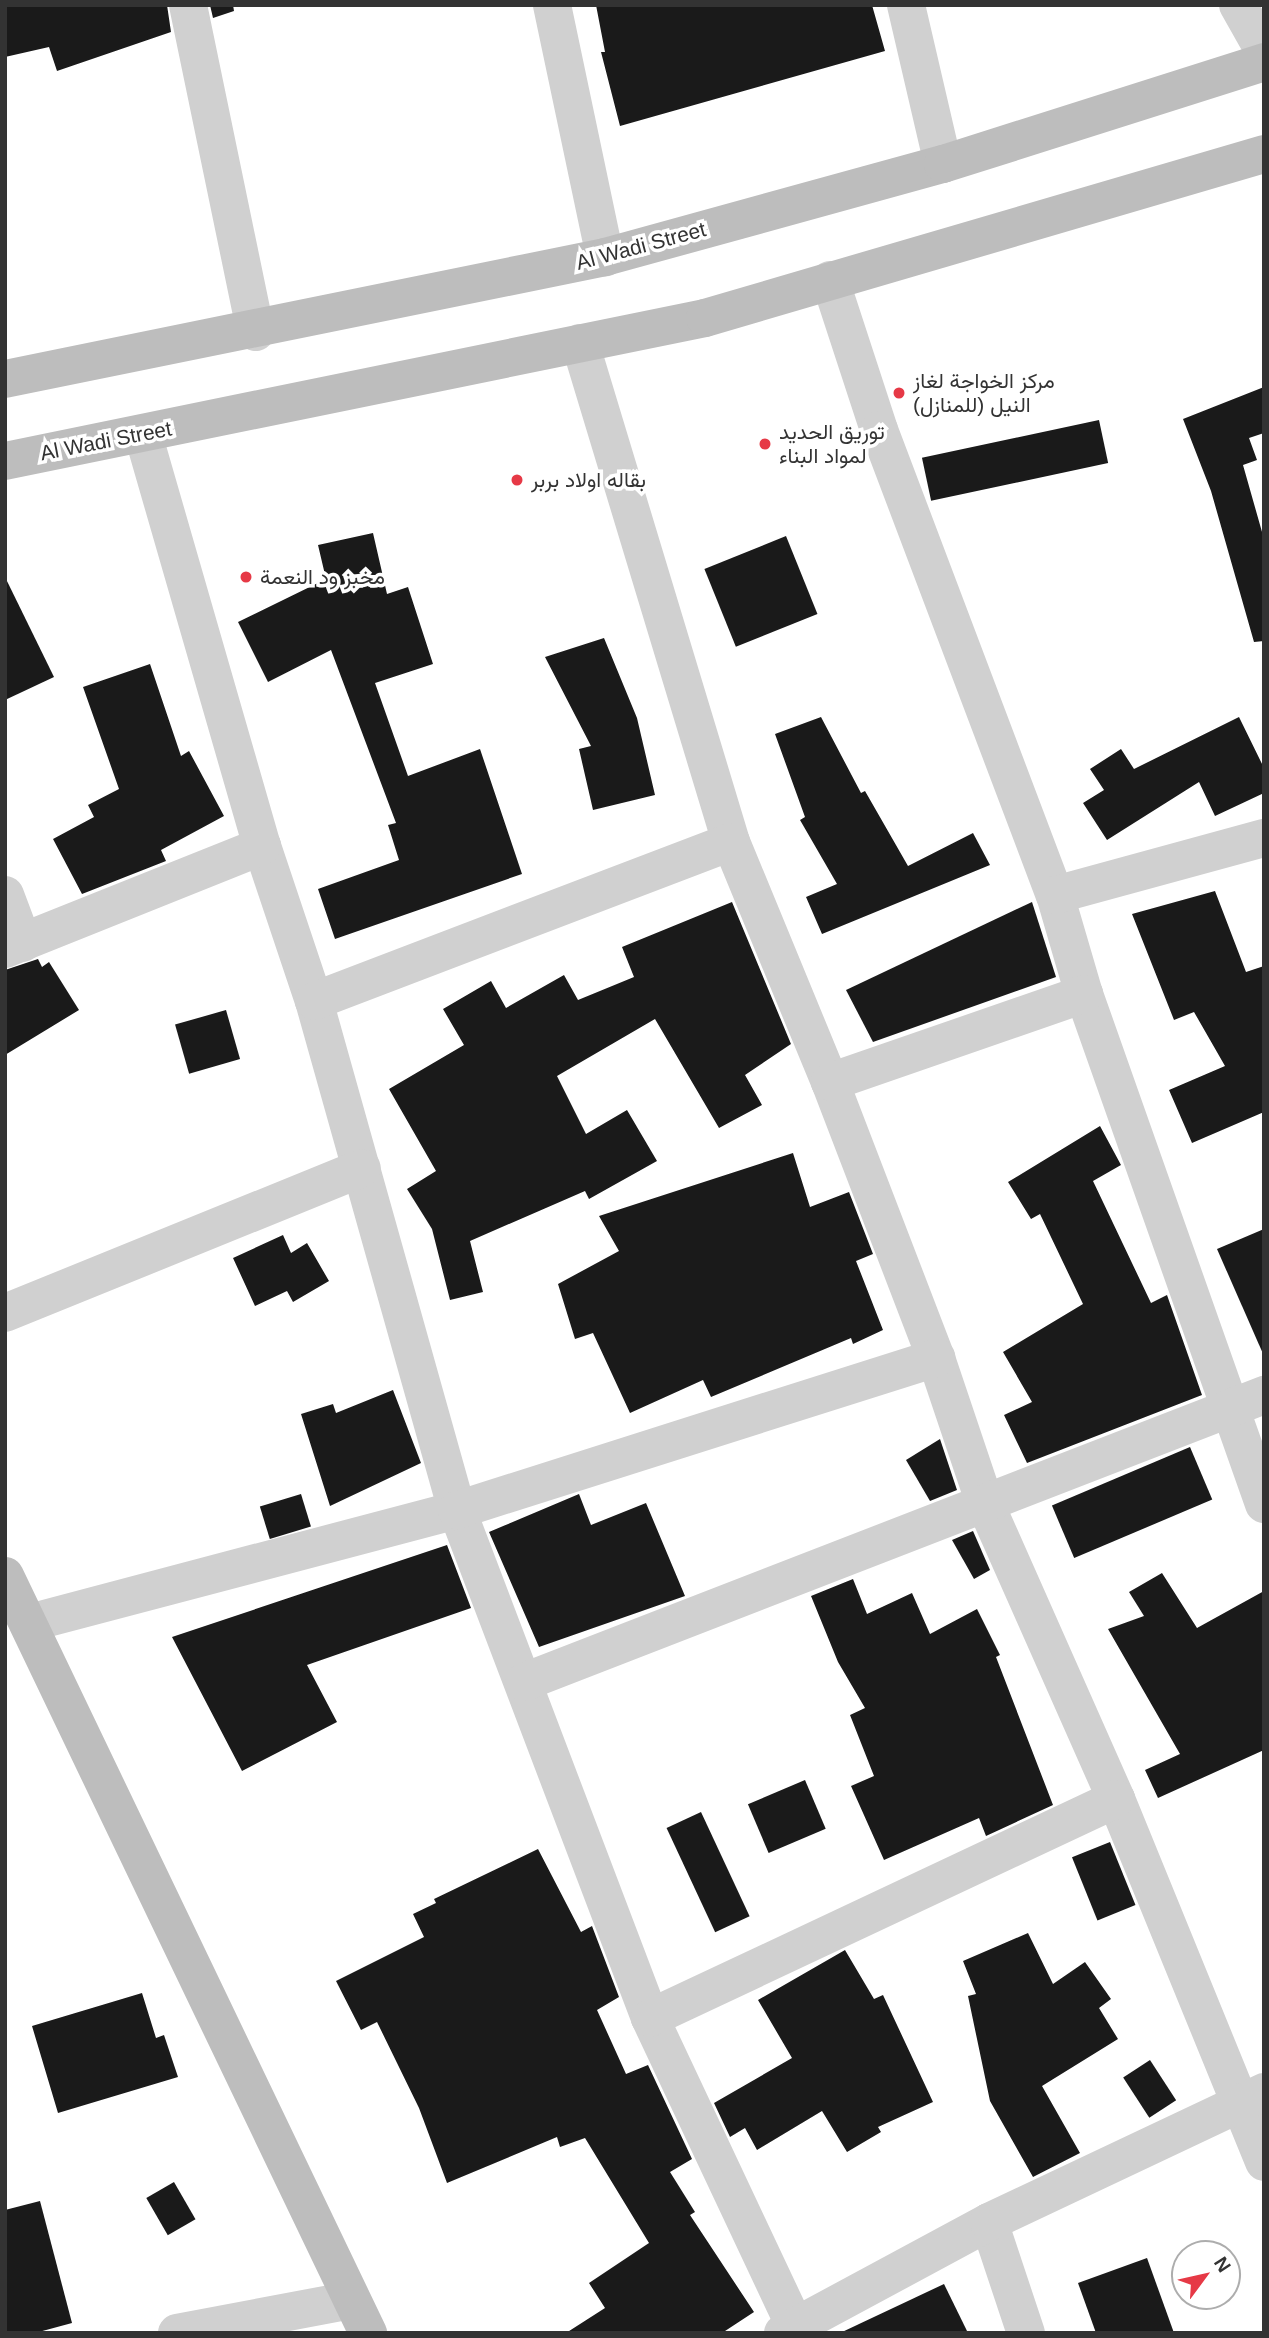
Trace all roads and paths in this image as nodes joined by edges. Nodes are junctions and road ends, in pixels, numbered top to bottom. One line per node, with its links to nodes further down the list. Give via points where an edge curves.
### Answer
1 (188, 5): 11 (street)
2 (552, 5): 9 (street)
3 (906, 5): 8 (street)
4 (1238, 5): 5 (street)
5 (1264, 51)
6 (1264, 62): 8 (main road, Al Wadi Street)
7 (1264, 154): 10 (main road, Al Wadi Street)
8 (943, 164): 9 (main road, Al Wadi Street)
9 (605, 257): 11 (main road, Al Wadi Street)
10 (830, 280): 12 (main road, Al Wadi Street, via 705,318); 20 (street, via 879,430)
11 (256, 332): 13 (main road, Al Wadi Street)
12 (580, 343): 14 (main road, Al Wadi Street); 17 (street)
13 (5, 379)
14 (143, 434): 15 (main road, Al Wadi Street); 18 (street)
15 (5, 461)
16 (1264, 838): 20 (street)
17 (731, 842): 23 (street); 24 (street)
18 (262, 846): 21 (street); 23 (street)
19 (5, 895): 21 (street)
20 (1055, 895): 22 (street)
21 (14, 946)
22 (1084, 994): 24 (street); 29 (street)
23 (314, 1002): 25 (street)
24 (830, 1082): 27 (street)
25 (362, 1168): 26 (street); 32 (street)
26 (5, 1313)
27 (936, 1358): 30 (street); 32 (street)
28 (1264, 1395): 29 (street)
29 (1228, 1407): 30 (street); 31 (street)
30 (984, 1501): 34 (street); 35 (street)
31 (1264, 1504)
32 (457, 1510): 33 (street); 34 (street)
33 (14, 1600): 40 (main road)
34 (524, 1682): 36 (street)
35 (1116, 1799): 36 (street); 37 (street)
36 (650, 2018): 41 (street)
37 (1253, 2095): 38 (street); 39 (street)
38 (1264, 2162)
39 (989, 2222): 41 (street); 43 (street)
40 (360, 2316): 42 (street)
41 (789, 2330)
42 (177, 2333)
43 (1026, 2333)

